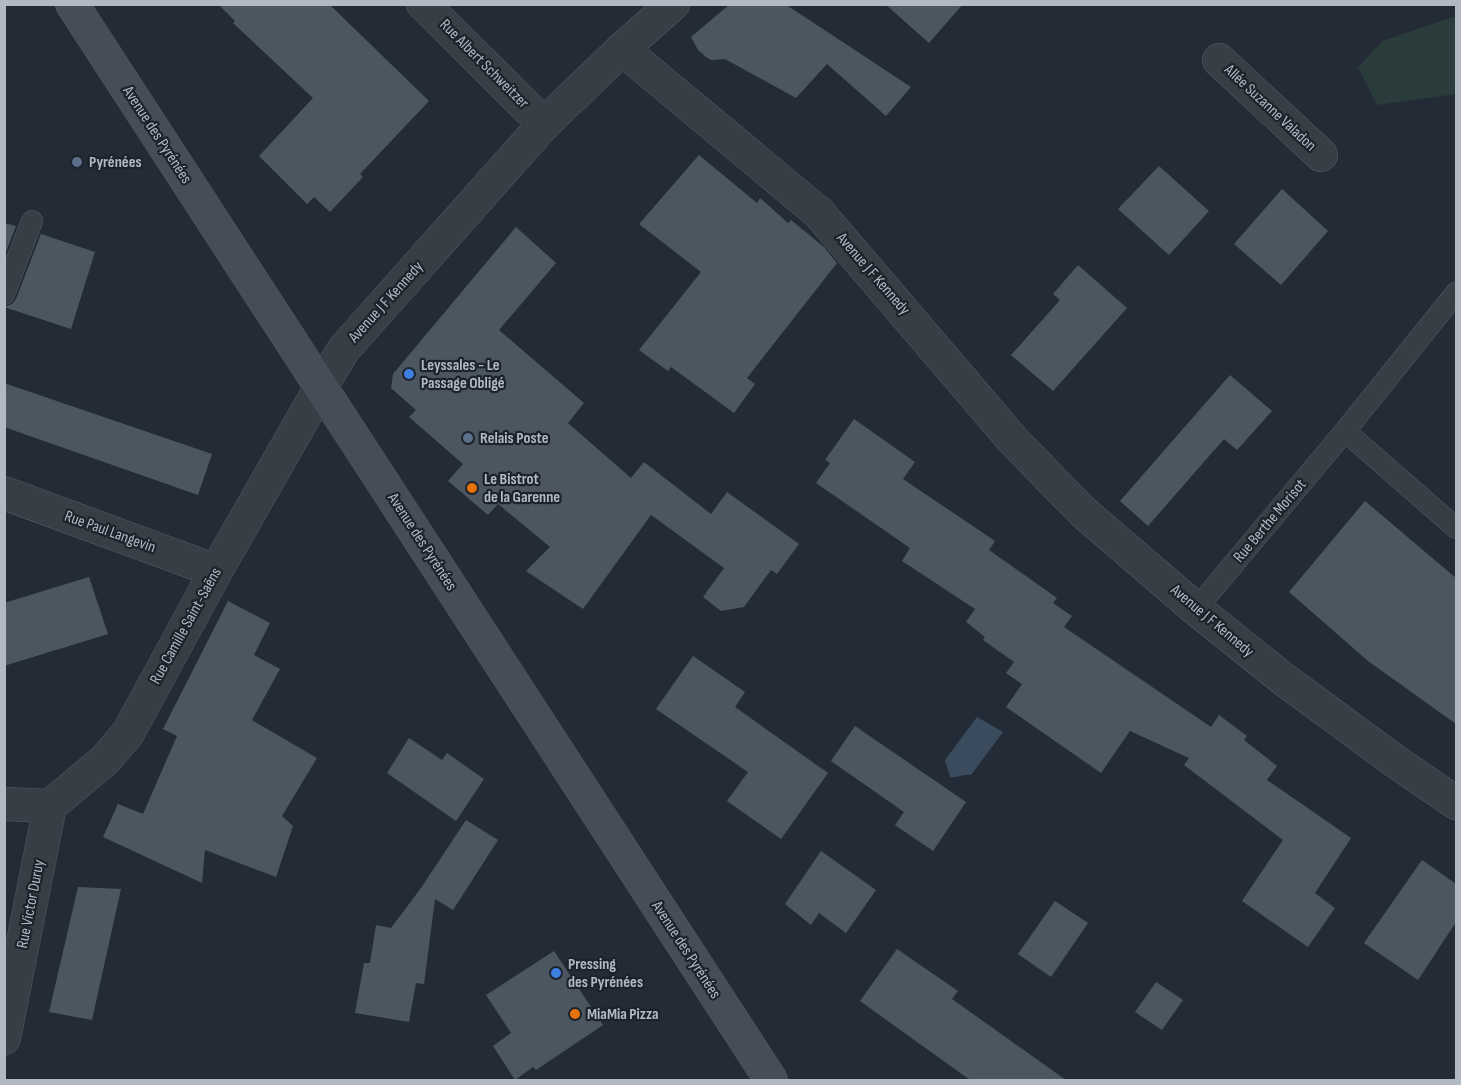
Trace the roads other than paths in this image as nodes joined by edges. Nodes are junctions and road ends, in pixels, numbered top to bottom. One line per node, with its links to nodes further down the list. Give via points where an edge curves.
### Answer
1 (72, 4): 11 (main road, Avenue des Pyrénées)
2 (423, 4): 6 (street, Rue Albert Schweitzer)
3 (673, 4): 4 (street)
4 (622, 49): 6 (street, Avenue J F Kennedy); 16 (street, Avenue J F Kennedy, via 819,213 1028,456 1082,511)
5 (1219, 60): 7 (street, Allée Suzanne Valadon)
6 (544, 124): 11 (street, Avenue J F Kennedy, via 344,348)
7 (1321, 155)
8 (32, 221): 10 (lane)
9 (1456, 292): 12 (lane, Rue Berthe Morisot)
10 (4, 294)
11 (321, 387): 15 (street, Rue Camille Saint-Saëns); 21 (main road, Avenue des Pyrénées)
12 (1345, 431): 14 (lane); 16 (lane, Rue Berthe Morisot)
13 (4, 493): 15 (street, Rue Paul Langevin)
14 (1456, 528)
15 (216, 571): 19 (street, Rue Camille Saint-Saëns, via 128,733 105,760)
16 (1196, 609): 17 (street, Avenue J F Kennedy, via 1282,678)
17 (1456, 803)
18 (4, 804): 19 (street)
19 (50, 806): 20 (street, Rue Victor Duruy)
20 (4, 1038)
21 (771, 1080)

